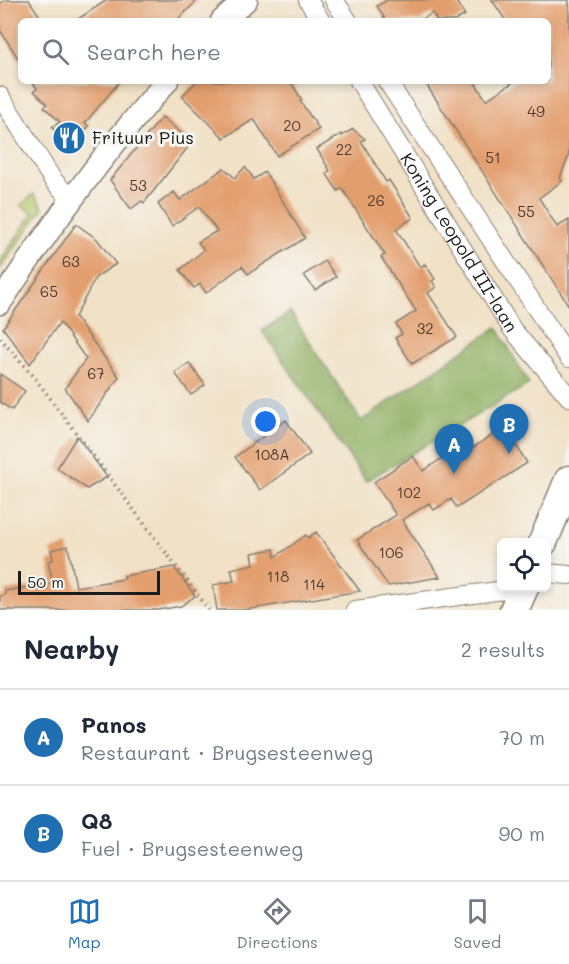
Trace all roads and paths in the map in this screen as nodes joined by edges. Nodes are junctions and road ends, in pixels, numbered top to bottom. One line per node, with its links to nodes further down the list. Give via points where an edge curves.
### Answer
1 (246, 0): 4 (street)
2 (309, 0): 5 (street)
3 (334, 0): 6 (street)
4 (225, 18)
5 (319, 18)
6 (346, 18)
7 (164, 84): 11 (street)
8 (361, 84): 15 (street, Koning Leopold III-laan, via 512,329)
9 (389, 84): 14 (street, Koning Leopold III-laan)
10 (0, 96): 11 (street, via 53,180)
11 (71, 199): 12 (street)
12 (0, 303)
13 (0, 338): 22 (path, via 34,377)
14 (569, 358)
15 (569, 397)
16 (569, 480): 17 (main road)
17 (545, 538)
18 (551, 573): 19 (street)
19 (569, 575)
20 (497, 591): 23 (street)
21 (522, 592): 24 (main road)
22 (209, 610)
23 (355, 610)
24 (514, 610)

